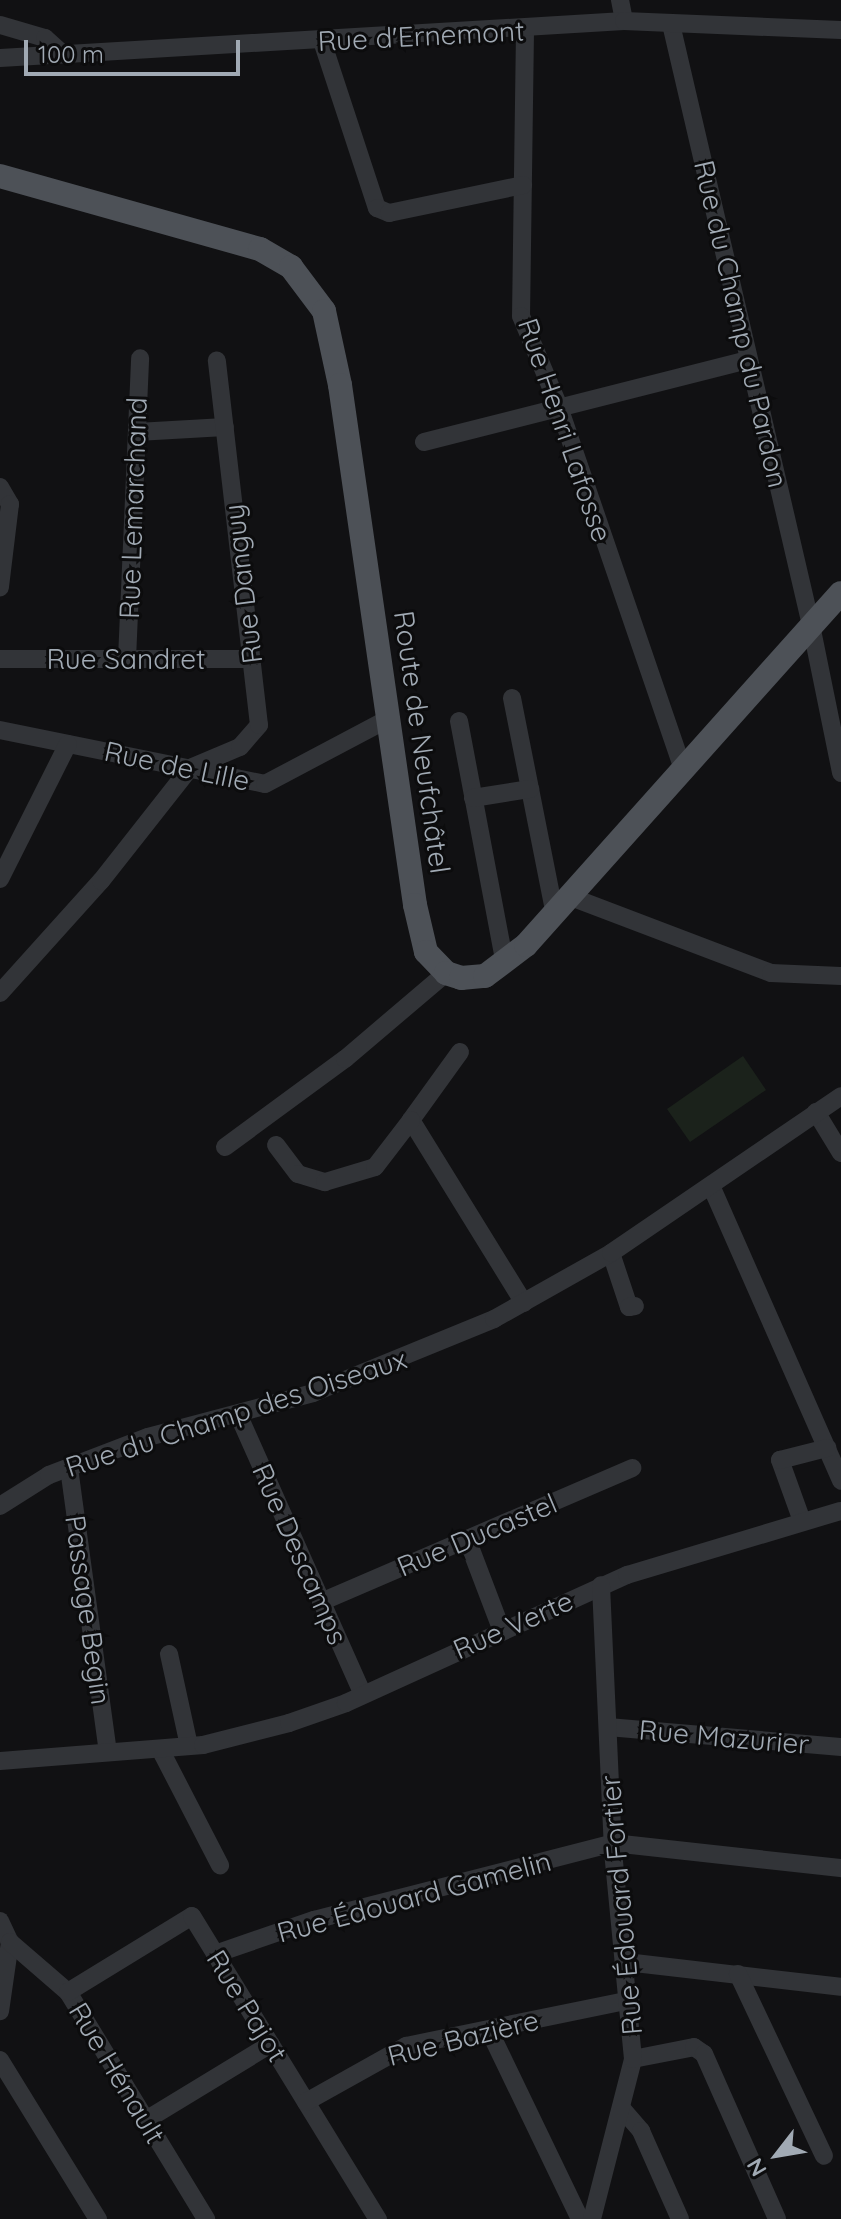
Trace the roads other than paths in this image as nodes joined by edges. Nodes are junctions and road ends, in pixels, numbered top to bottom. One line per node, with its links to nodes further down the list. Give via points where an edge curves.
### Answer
1 (620, 0): 2 (street)
2 (624, 21): 3 (street, Rue d'Ernemont); 6 (street, Rue d'Ernemont)
3 (671, 24): 5 (street, Rue d'Ernemont); 14 (street, Rue du Champ du Pardon)
4 (0, 25): 8 (street, via 45,38)
5 (841, 30)
6 (525, 31): 7 (street, Rue d'Ernemont); 11 (street, Rue Henri Lafosse)
7 (322, 41): 8 (street, Rue d'Ernemont); 11 (street, via 377,208 389,213)
8 (64, 55): 9 (street, Rue d'Ernemont)
9 (0, 58)
10 (0, 176): 27 (main road, Route de Neufchâtel, via 260,249 291,267 317,299 332,336)
11 (523, 185): 15 (street, Rue Henri Lafosse, via 521,316)
12 (140, 358): 17 (street, Rue Lemarchand)
13 (217, 360): 16 (street, Rue Danguy)
14 (749, 360): 15 (street); 22 (street, Rue du Champ du Pardon)
15 (559, 407): 18 (street); 32 (street, Rue Henri Lafosse)
16 (225, 427): 17 (street); 25 (street, Rue Danguy)
17 (137, 432): 24 (street, Rue Lemarchand)
18 (424, 442)
19 (0, 487): 20 (street, via 10,504)
20 (0, 587)
21 (841, 593): 22 (main road)
22 (811, 625): 32 (main road); 33 (street, Rue du Champ du Pardon)
23 (0, 659): 24 (street, Rue Sandret)
24 (127, 659): 25 (street, Rue Sandret)
25 (252, 659): 31 (street, Rue Danguy, via 259,717 255,733 228,753)
26 (512, 698): 34 (street)
27 (388, 719): 31 (street, Rue de Lille, via 265,784); 40 (main road, Route de Neufchâtel, via 415,905 426,952)
28 (459, 721): 35 (street)
29 (0, 731): 30 (street, Rue de Lille)
30 (68, 744): 31 (street, Rue de Lille); 36 (street)
31 (190, 768): 42 (street, via 101,881)
32 (683, 770): 37 (main road)
33 (841, 773)
34 (530, 789): 35 (street); 38 (street)
35 (473, 798): 39 (street)
36 (0, 879)
37 (571, 897): 38 (main road); 41 (street, via 771,973)
38 (555, 915): 39 (main road)
39 (505, 964): 40 (main road, via 473,979)
40 (446, 973): 48 (street, via 345,1059)
41 (841, 976)
42 (0, 993)
43 (460, 1052): 46 (street)
44 (841, 1096): 45 (street, Rue du Champ des Oiseaux)
45 (816, 1112): 49 (street); 50 (street, Rue du Champ des Oiseaux)
46 (411, 1120): 47 (street, via 375,1167 325,1182 298,1174); 52 (street)
47 (276, 1145)
48 (225, 1147)
49 (841, 1153)
50 (712, 1188): 51 (street, Rue du Champ des Oiseaux); 55 (street)
51 (611, 1253): 52 (street, Rue du Champ des Oiseaux); 53 (street, via 629,1307)
52 (524, 1303): 54 (street, Rue du Champ des Oiseaux, via 399,1362)
53 (635, 1306)
54 (238, 1414): 56 (street, Rue du Champ des Oiseaux, via 148,1437); 64 (street, Rue Descamps)
55 (827, 1448): 58 (street); 61 (street, via 780,1460)
56 (69, 1468): 59 (street, Rue du Champ des Oiseaux, via 34,1482); 72 (street, Passage Begin)
57 (632, 1468): 62 (street, Rue Ducastel)
58 (841, 1481)
59 (0, 1506)
60 (841, 1511): 61 (street, Rue Verte)
61 (802, 1521): 63 (street, Rue Verte, via 675,1557)
62 (467, 1539): 64 (street, Rue Ducastel); 65 (street)
63 (601, 1585): 65 (street, Rue Verte); 68 (street, Rue Édouard Fortier)
64 (321, 1602): 67 (street, Rue Descamps)
65 (502, 1631): 67 (street, Rue Verte)
66 (169, 1654): 69 (street)
67 (362, 1693): 69 (street, Rue Verte, via 289,1723)
68 (608, 1727): 70 (street, Rue Mazurier); 74 (street, Rue Édouard Fortier)
69 (189, 1746): 71 (street, Rue Verte)
70 (841, 1747)
71 (160, 1749): 72 (street, Rue Verte); 75 (street)
72 (108, 1751): 73 (street, Rue Verte)
73 (0, 1761)
74 (613, 1843): 76 (street); 79 (street, Rue Édouard Gamelin, via 314,1920); 80 (street, Rue Édouard Fortier)
75 (220, 1865)
76 (841, 1868)
77 (0, 1921): 78 (street)
78 (10, 1942): 83 (street, Rue Hénault); 85 (street)
79 (215, 1954): 83 (street, Rue Pajot, via 192,1916); 87 (street, Rue Pajot)
80 (626, 1962): 81 (street); 84 (street, Rue Édouard Fortier)
81 (738, 1974): 82 (street); 93 (street)
82 (841, 1987)
83 (68, 1992): 92 (street, Rue Hénault)
84 (630, 2000): 86 (street, Rue Bazière); 88 (street, Rue Édouard Fortier)
85 (0, 2011)
86 (489, 2030): 90 (street, Rue Bazière, via 388,2052); 97 (street)
87 (271, 2044): 90 (street, Rue Pajot); 92 (street)
88 (633, 2059): 91 (street, Rue Édouard Fortier); 100 (street, via 694,2047 704,2054)
89 (0, 2060): 94 (street)
90 (306, 2102): 96 (street, Rue Pajot)
91 (623, 2110): 98 (street, Rue Édouard Fortier); 99 (street, via 641,2131)
92 (146, 2120): 95 (street, Rue Hénault)
93 (824, 2156)
94 (98, 2219)
95 (206, 2219)
96 (378, 2219)
97 (580, 2219)
98 (592, 2219)
99 (680, 2219)
100 (777, 2219)

